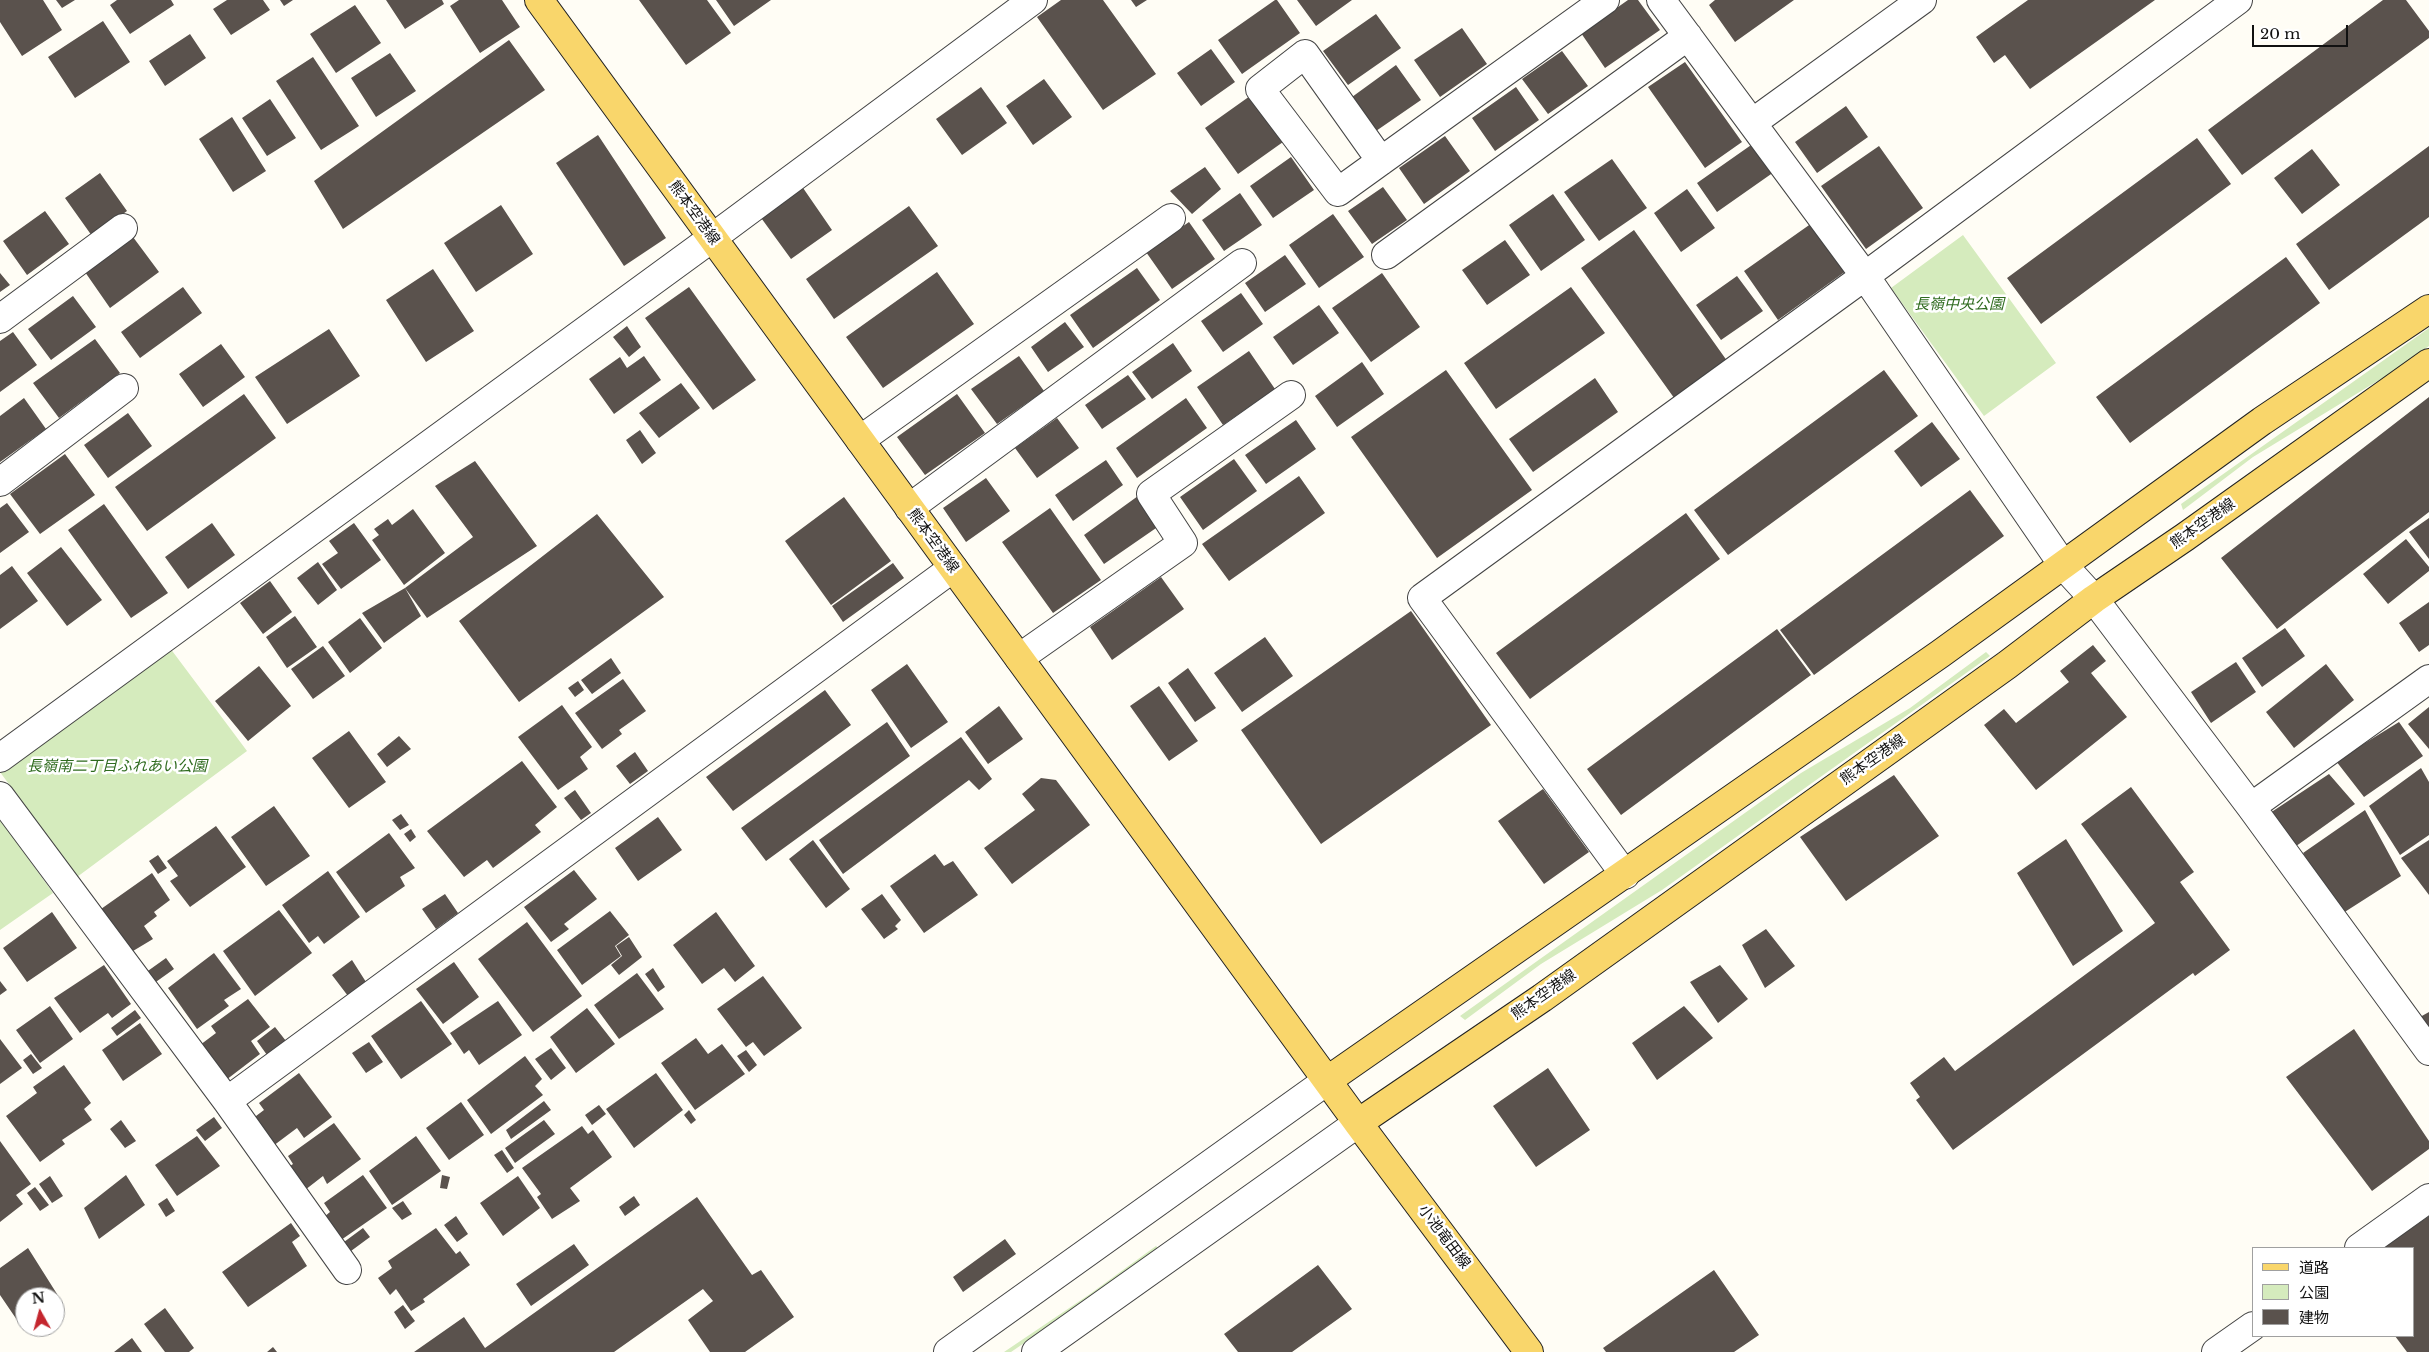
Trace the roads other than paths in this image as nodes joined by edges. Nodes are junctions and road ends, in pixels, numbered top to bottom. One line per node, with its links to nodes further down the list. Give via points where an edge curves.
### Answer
1 (539, 0): 12 (main road, 熊本空港線)
2 (1034, 0): 12 (street)
3 (1605, 0): 9 (street)
4 (1661, 0): 7 (street)
5 (1922, 0): 8 (street)
6 (2238, 0): 15 (street)
7 (1688, 36): 8 (street); 13 (street)
8 (1752, 123): 15 (street)
9 (1381, 161): 9 (street, via 1338,192 1260,89 1305,54)
10 (1172, 218): 21 (street)
11 (123, 228): 17 (street)
12 (712, 238): 21 (main road, 熊本空港線); 29 (street)
13 (1386, 256)
14 (1242, 263): 23 (street)
15 (1865, 276): 24 (street); 32 (street, via 1422,598)
16 (2429, 309): 24 (main road, via 2262,421)
17 (0, 319)
18 (2429, 363): 26 (main road, 熊本空港線)
19 (124, 388): 22 (street)
20 (1292, 395): 27 (street, via 1151,494 1183,543)
21 (860, 440): 23 (main road, 熊本空港線)
22 (0, 482)
23 (909, 508): 25 (main road, 熊本空港線)
24 (2063, 565): 26 (street); 32 (main road)
25 (953, 568): 27 (main road, 熊本空港線); 35 (street)
26 (2094, 599): 31 (street); 36 (main road, 熊本空港線, via 2007,665 1542,998)
27 (1019, 658): 34 (main road, 熊本空港線)
28 (2429, 679): 31 (street)
29 (0, 758)
30 (0, 796): 35 (street)
31 (2251, 807): 33 (street)
32 (1625, 875): 34 (main road)
33 (2429, 1051)
34 (1328, 1080): 36 (main road, 熊本空港線); 41 (street)
35 (228, 1100): 39 (street)
36 (1358, 1123): 42 (street); 43 (main road, 小池竜田線)
37 (2429, 1198): 38 (street)
38 (2360, 1247)
39 (347, 1270)
40 (2252, 1327): 44 (street)
41 (948, 1352)
42 (1036, 1352)
43 (1529, 1352)
44 (2216, 1352)

